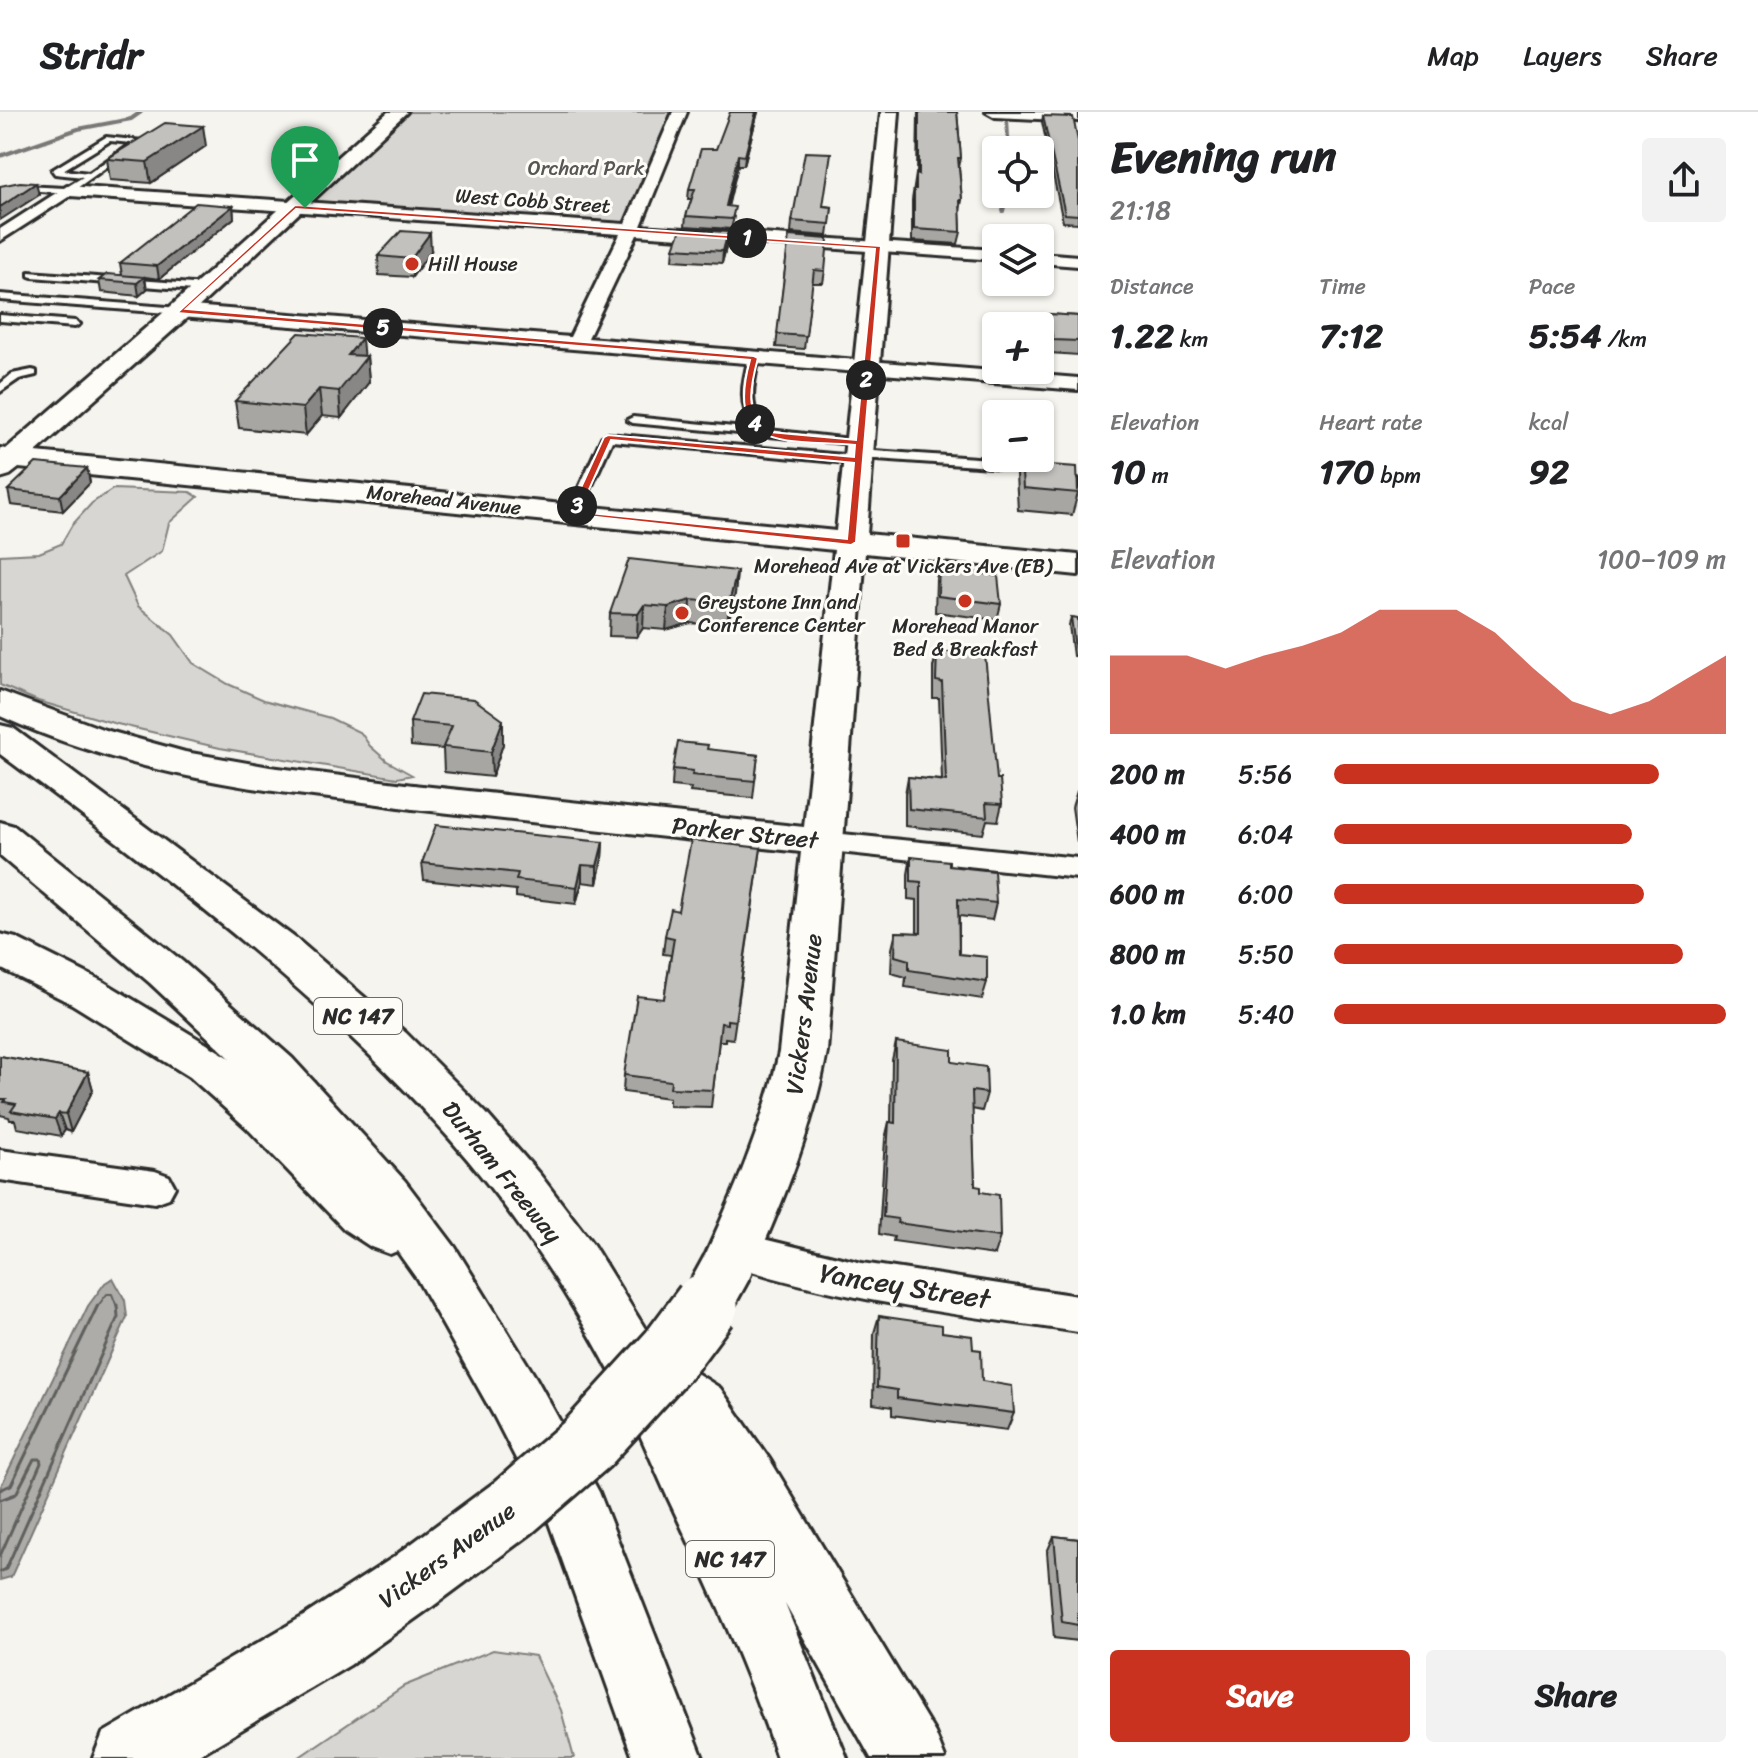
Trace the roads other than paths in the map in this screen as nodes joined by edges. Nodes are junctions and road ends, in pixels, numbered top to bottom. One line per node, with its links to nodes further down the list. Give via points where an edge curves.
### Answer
1 (398, 112): 9 (main road)
2 (680, 112): 10 (street)
3 (890, 112): 12 (main road, Vickers Avenue)
4 (995, 112): 5 (main road)
5 (1078, 116)
6 (90, 175): 6 (lane, via 131,148 139,141 104,141 55,172); 7 (lane)
7 (67, 191): 8 (lane, via 14,188); 9 (street, West Cobb Street); 11 (street)
8 (0, 193)
9 (295, 207): 10 (street, West Cobb Street); 17 (main road)
10 (630, 230): 12 (street, West Cobb Street); 22 (street)
11 (0, 236)
12 (878, 247): 13 (street, West Cobb Street); 24 (main road, Vickers Avenue)
13 (982, 254)
14 (1054, 259): 15 (street)
15 (1078, 261)
16 (32, 274): 17 (lane)
17 (206, 288): 19 (main road)
18 (0, 297): 19 (lane)
19 (180, 311): 22 (street); 31 (main road)
20 (0, 318): 21 (lane)
21 (75, 324)
22 (576, 343): 23 (street)
23 (754, 358): 24 (street); 29 (lane, via 747,406 757,428)
24 (867, 368): 26 (street); 30 (main road, Vickers Avenue)
25 (32, 373): 27 (lane, via 16,376)
26 (1078, 384)
27 (0, 389)
28 (633, 420): 29 (lane)
29 (768, 435): 30 (lane)
30 (859, 452): 32 (lane, via 1006,464); 33 (lane, via 608,437); 34 (main road, Vickers Avenue)
31 (4, 461): 33 (main road, Morehead Avenue)
32 (1078, 483)
33 (573, 514): 34 (main road, Morehead Avenue)
34 (851, 542): 35 (main road, Morehead Avenue); 39 (main road, Vickers Avenue)
35 (1078, 565)
36 (0, 702): 39 (main road, Parker Street, via 45,724 129,751 252,776)
37 (0, 736): 47 (main road, Durham Freeway / NC 147, via 147,842 287,954 391,1047 453,1110 558,1239)
38 (0, 835): 45 (main road, via 166,972 275,1071 386,1196)
39 (823, 842): 40 (street, Parker Street); 44 (main road, Vickers Avenue, via 795,1095 769,1176)
40 (1078, 868)
41 (0, 949): 45 (main road, via 88,993 207,1065 364,1215)
42 (0, 1165): 43 (street)
43 (155, 1187)
44 (731, 1258): 46 (street, Yancey Street); 48 (main road, Vickers Avenue, bridge, via 691,1328 587,1444 514,1507 326,1641)
45 (436, 1263): 49 (main road, via 577,1513)
46 (1078, 1314)
47 (637, 1366): 50 (main road, Durham Freeway / NC 147, via 727,1551); 51 (main road, via 699,1407 748,1480)
48 (128, 1758)
49 (668, 1758)
50 (812, 1758)
51 (910, 1758)

